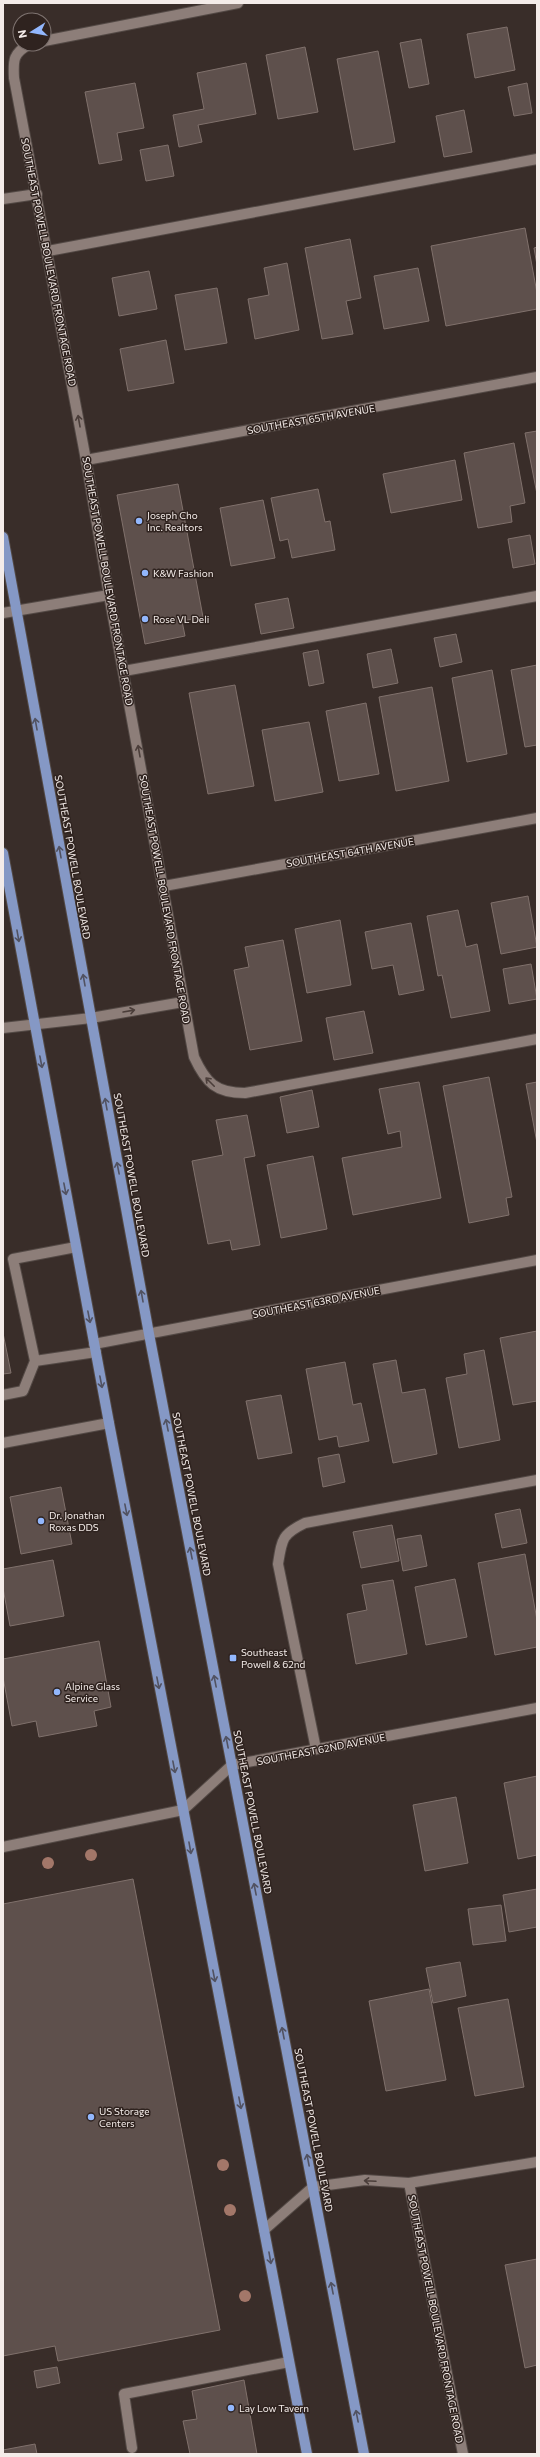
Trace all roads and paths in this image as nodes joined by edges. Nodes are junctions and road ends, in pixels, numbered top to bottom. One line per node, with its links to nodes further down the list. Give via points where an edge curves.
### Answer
1 (238, 3): 2 (street)
2 (52, 39)
3 (17, 52): 5 (street, SOUTHEAST POWELL BOULEVARD FRONTAGE ROAD, via 13,63 14,78)
4 (537, 159): 7 (street)
5 (37, 194): 6 (street); 7 (street, SOUTHEAST POWELL BOULEVARD FRONTAGE ROAD)
6 (3, 199)
7 (48, 251): 9 (street, SOUTHEAST POWELL BOULEVARD FRONTAGE ROAD, one-way to 7)
8 (537, 377): 9 (street, SOUTHEAST 65TH AVENUE)
9 (86, 460): 11 (street, SOUTHEAST POWELL BOULEVARD FRONTAGE ROAD)
10 (3, 537): 13 (main road, SOUTHEAST POWELL BOULEVARD)
11 (109, 595): 13 (street); 15 (street, SOUTHEAST POWELL BOULEVARD FRONTAGE ROAD)
12 (537, 596): 15 (street)
13 (16, 611): 14 (street); 20 (main road, SOUTHEAST POWELL BOULEVARD, one-way to 13)
14 (3, 613)
15 (124, 671): 18 (street, SOUTHEAST POWELL BOULEVARD FRONTAGE ROAD, one-way to 15)
16 (537, 818): 18 (street, SOUTHEAST 64TH AVENUE)
17 (3, 853): 21 (main road, one-way to 21)
18 (164, 886): 19 (street, SOUTHEAST POWELL BOULEVARD FRONTAGE ROAD)
19 (183, 1002): 20 (street, one-way to 19); 23 (street, SOUTHEAST POWELL BOULEVARD FRONTAGE ROAD, one-way to 19, via 245,1094 227,1093 213,1086 202,1074 194,1057)
20 (91, 1018): 21 (street); 26 (main road, SOUTHEAST POWELL BOULEVARD, one-way to 20)
21 (34, 1023): 22 (street); 24 (main road, one-way to 24)
22 (3, 1028)
23 (537, 1039)
24 (76, 1247): 27 (main road, one-way to 27); 28 (street, via 14,1259)
25 (537, 1260): 26 (street, SOUTHEAST 63RD AVENUE)
26 (149, 1334): 27 (street, SOUTHEAST 63RD AVENUE); 35 (main road, SOUTHEAST POWELL BOULEVARD, one-way to 26)
27 (95, 1348): 28 (street, SOUTHEAST 63RD AVENUE); 30 (main road, one-way to 30)
28 (35, 1361): 29 (street, via 23,1391)
29 (3, 1395)
30 (109, 1423): 31 (street); 36 (main road, one-way to 36)
31 (3, 1443)
32 (537, 1480): 34 (street, via 305,1523 289,1531 282,1540 278,1564)
33 (537, 1708): 34 (street, SOUTHEAST 62ND AVENUE)
34 (316, 1749): 35 (street, SOUTHEAST 62ND AVENUE)
35 (232, 1765): 36 (street); 40 (main road, SOUTHEAST POWELL BOULEVARD, one-way to 35)
36 (183, 1810): 37 (street); 41 (main road, one-way to 41)
37 (3, 1847)
38 (537, 2162): 39 (street)
39 (409, 2183): 40 (street, one-way to 40, via 365,2180); 46 (street, SOUTHEAST POWELL BOULEVARD FRONTAGE ROAD)
40 (313, 2187): 41 (street); 45 (main road, SOUTHEAST POWELL BOULEVARD, one-way to 40)
41 (264, 2230): 42 (main road, one-way to 42)
42 (289, 2362): 43 (street, via 124,2394); 44 (main road)
43 (132, 2448)
44 (307, 2454)
45 (364, 2454)
46 (463, 2454)

